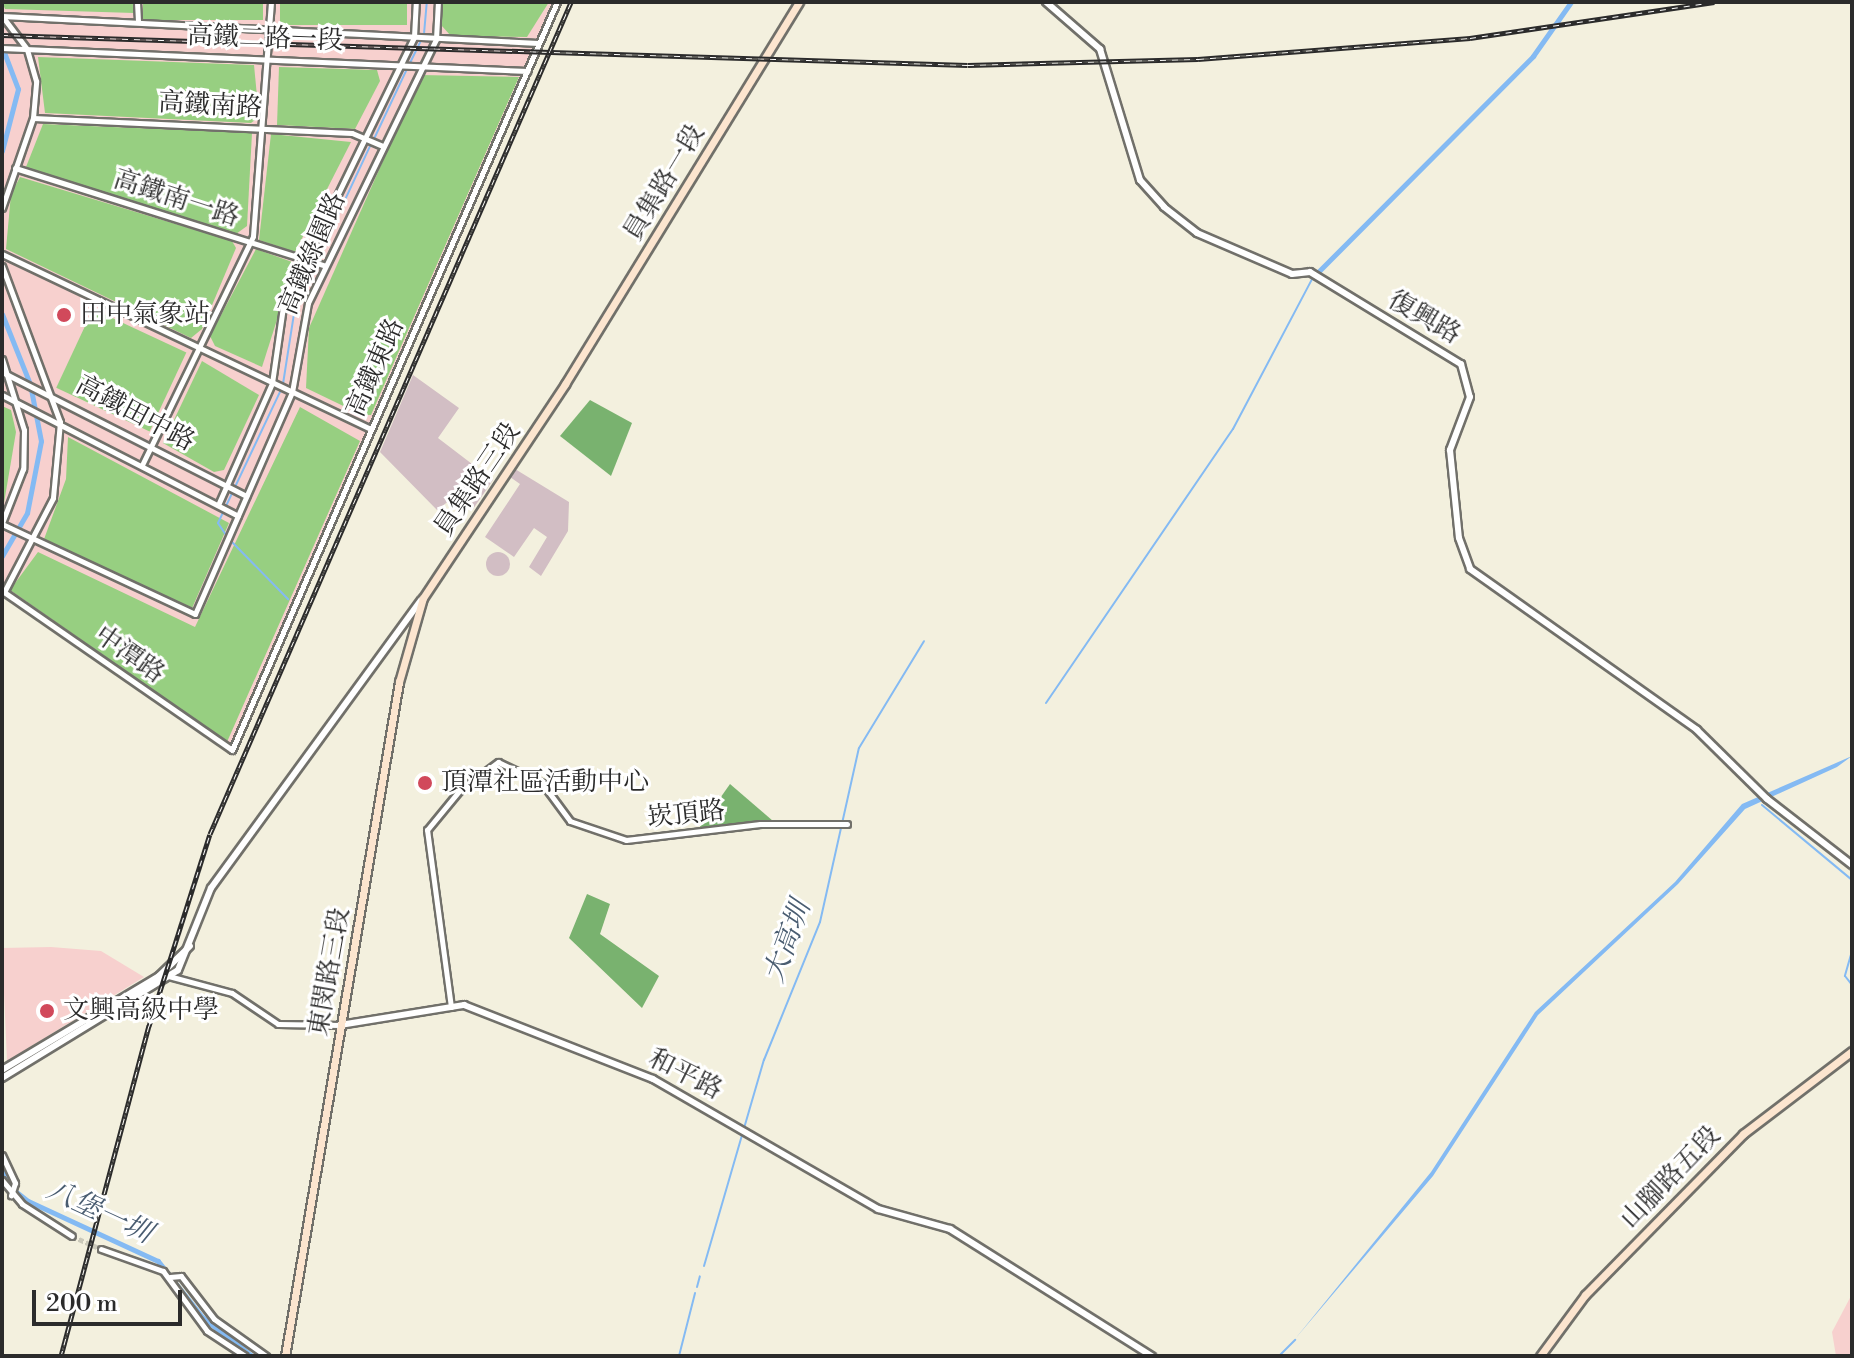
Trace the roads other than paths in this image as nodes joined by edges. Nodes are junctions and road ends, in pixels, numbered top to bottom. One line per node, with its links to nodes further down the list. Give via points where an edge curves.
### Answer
1 (137, 2): 9 (street)
2 (271, 2): 10 (street)
3 (416, 2): 11 (street, 高鐵綠園路)
4 (438, 2): 12 (street, 高鐵綠園路)
5 (557, 2): 13 (street, 高鐵東路)
6 (799, 2): 35 (main road, 員集路一段)
7 (1046, 2): 54 (street, 復興路, via 1100,49 1140,180 1164,207 1197,233 1292,274 1310,273 1321,279 1449,354 1467,374 1470,397 1450,450 1459,538 1470,569 1697,730 1767,799)
8 (2, 16): 9 (street); 15 (street)
9 (138, 21): 10 (street)
10 (270, 29): 11 (street); 16 (street)
11 (414, 37): 12 (street); 17 (street, 高鐵綠園路)
12 (436, 39): 13 (street); 18 (street, 高鐵綠園路)
13 (538, 43): 19 (street, 高鐵東路)
14 (2, 48): 15 (street, 高鐵二路一段)
15 (27, 49): 16 (street, 高鐵二路一段); 20 (street, via 36,81)
16 (269, 59): 17 (street, 高鐵二路一段); 21 (street)
17 (398, 65): 18 (street, 高鐵二路一段); 22 (street, 高鐵綠園路)
18 (421, 65): 19 (street, 高鐵二路一段); 23 (street, 高鐵綠園路)
19 (527, 71): 41 (street, 高鐵東路)
20 (33, 118): 21 (street, 高鐵南路); 24 (street)
21 (265, 128): 22 (street, 高鐵南路); 26 (street, via 261,203)
22 (363, 136): 23 (street, 高鐵南路); 28 (street, 高鐵綠園路)
23 (382, 146): 30 (street, 高鐵綠園路)
24 (15, 168): 25 (street); 26 (street, 高鐵南一路)
25 (2, 208)
26 (249, 243): 28 (street, 高鐵南一路); 31 (street)
27 (2, 254): 31 (street)
28 (304, 259): 30 (street, 高鐵南一路); 34 (street, 高鐵綠園路, via 283,307)
29 (2, 266): 37 (street)
30 (325, 266): 36 (street, 高鐵綠園路, via 304,314)
31 (198, 348): 34 (street); 42 (street)
32 (2, 359): 33 (street)
33 (5, 374): 37 (street, 高鐵田中路); 39 (street)
34 (272, 383): 36 (street); 44 (street, 高鐵綠園路)
35 (565, 384): 51 (main road, 員集路三段)
36 (292, 392): 41 (street); 45 (street, 高鐵綠園路)
37 (54, 394): 40 (street); 42 (street, 高鐵田中路)
38 (2, 395): 39 (street, 高鐵田中路)
39 (17, 401): 40 (street, 高鐵田中路); 48 (street, via 23,469)
40 (60, 422): 43 (street, 高鐵田中路); 49 (street, via 59,472)
41 (370, 429): 52 (street, 高鐵東路)
42 (151, 446): 43 (street); 44 (street, 高鐵田中路)
43 (142, 465): 46 (street, 高鐵田中路)
44 (226, 485): 45 (street, 高鐵田中路); 46 (street, 高鐵綠園路)
45 (246, 496): 47 (street, 高鐵綠園路)
46 (218, 505): 47 (street, 高鐵田中路)
47 (238, 516): 49 (street, 高鐵綠園路, via 195,614)
48 (2, 524): 49 (street)
49 (34, 543): 50 (street)
50 (4, 592): 52 (street, 中潭路)
51 (423, 598): 55 (street, via 211,888); 59 (main road, 東閔路三段, via 399,682)
52 (232, 750)
53 (847, 824): 58 (street, 崁頂路, via 760,824 626,840 570,821 542,783 498,762 459,791 427,830)
54 (1852, 865)
55 (190, 946): 56 (street); 57 (street)
56 (172, 974): 57 (street, 和平路); 59 (street, 和平路, via 232,993 278,1024); 61 (street)
57 (160, 975): 61 (street)
58 (451, 1007): 59 (street, 和平路); 71 (street, 和平路, via 464,1005 678,1090 717,1110 742,1135 878,1209 950,1229)
59 (340, 1025): 70 (main road, 東閔路三段)
60 (1852, 1051): 72 (main road, 山腳路五段, via 1743,1134 1585,1295)
61 (2, 1075)
62 (2, 1155): 64 (street, via 15,1183)
63 (2, 1180): 64 (street)
64 (11, 1195): 65 (street)
65 (72, 1236)
66 (101, 1249): 67 (street)
67 (169, 1278): 68 (street, via 207,1331); 69 (street, via 181,1276 214,1319)
68 (245, 1356)
69 (266, 1356)
70 (285, 1356)
71 (1152, 1356)
72 (1540, 1356)

